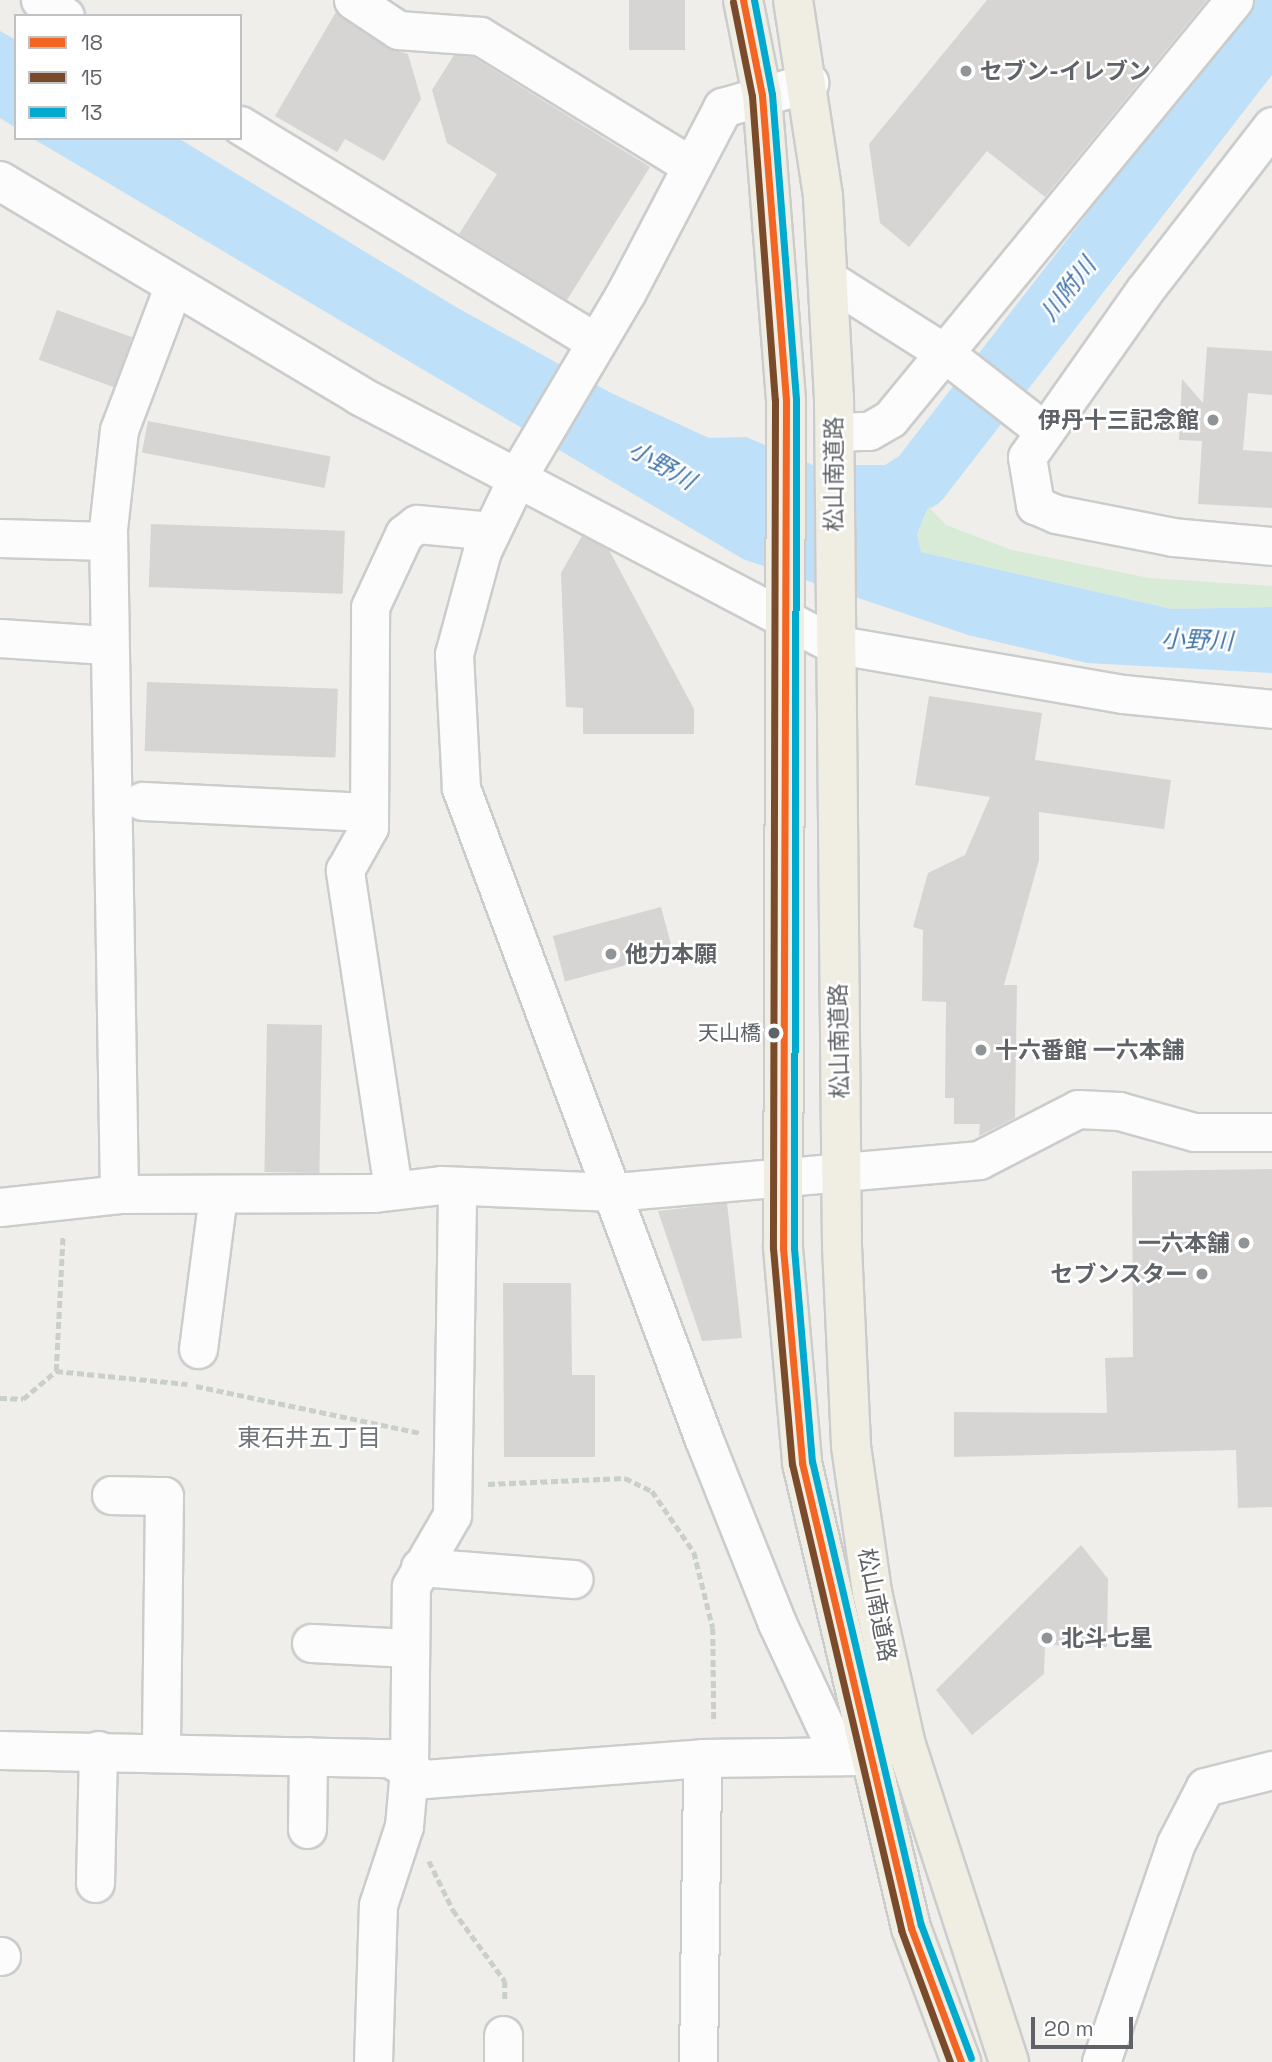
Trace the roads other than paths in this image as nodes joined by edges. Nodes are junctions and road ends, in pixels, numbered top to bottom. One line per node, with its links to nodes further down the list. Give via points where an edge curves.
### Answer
1 (40, 0): 6 (street)
2 (353, 0): 11 (street, via 398,30 480,36)
3 (743, 0): 8 (highway, 松山南道路)
4 (793, 0): 7 (highway, 松山南道路)
5 (1234, 0): 16 (street)
6 (62, 14)
7 (809, 83): 8 (street); 13 (highway, 松山南道路)
8 (762, 96): 11 (street, via 723,108); 24 (highway, 松山南道路, via 788,444)
9 (242, 126): 15 (street)
10 (1272, 126): 17 (street)
11 (688, 164): 15 (street, via 627,292)
12 (0, 181): 14 (street)
13 (828, 279): 16 (street); 18 (highway, 松山南道路)
14 (173, 286): 19 (street, via 474,461); 22 (street, via 114,450)
15 (590, 348): 19 (street)
16 (946, 354): 17 (street); 18 (street, via 890,419)
17 (1034, 423): 23 (street, via 1027,457 1035,505 1173,537)
18 (834, 445): 25 (highway, 松山南道路)
19 (521, 469): 20 (street); 24 (street, via 633,535)
20 (491, 531): 30 (street, via 418,524 404,534 380,578 367,636); 36 (street, via 454,654 461,788)
21 (0, 538): 22 (street)
22 (108, 541): 27 (street)
23 (1272, 546)
24 (787, 611): 25 (street); 33 (highway, 松山南道路)
25 (833, 630): 28 (street, via 1122,694); 32 (highway, 松山南道路)
26 (0, 638): 27 (street)
27 (106, 645): 37 (street)
28 (1272, 709)
29 (142, 801): 30 (street)
30 (369, 812): 35 (street, via 364,842 345,870 345,886)
31 (1272, 1132): 32 (street, via 1194,1132 1119,1111 1078,1109 979,1160)
32 (841, 1171): 33 (street); 49 (highway, 松山南道路, via 851,1446 872,1592)
33 (784, 1176): 36 (street); 49 (highway, 松山南道路, via 802,1463)
34 (457, 1186): 35 (street); 36 (street); 42 (street, via 452,1486 447,1531)
35 (393, 1189): 38 (street)
36 (614, 1192): 49 (street, via 752,1561)
37 (119, 1194): 38 (street); 39 (street)
38 (218, 1194): 40 (street)
39 (0, 1207)
40 (198, 1349)
41 (111, 1495): 48 (street, via 164,1496)
42 (420, 1567): 43 (street); 45 (street, via 411,1586)
43 (574, 1579)
44 (311, 1643): 45 (street)
45 (410, 1648): 52 (street)
46 (0, 1750): 47 (street)
47 (98, 1751): 48 (street); 55 (street)
48 (161, 1751): 50 (street)
49 (872, 1752): 51 (street); 58 (highway, 松山南道路, via 911,1928); 59 (highway, 松山南道路)
50 (308, 1756): 52 (street, via 389,1758); 54 (street)
51 (707, 1758): 52 (street, via 425,1779); 57 (street)
52 (410, 1770): 56 (street, via 404,1826 377,1905)
53 (1272, 1770): 60 (street, via 1205,1787 1176,1843)
54 (307, 1829)
55 (95, 1883)
56 (373, 2062)
57 (698, 2062)
58 (961, 2062)
59 (1009, 2062)
60 (1101, 2062)

